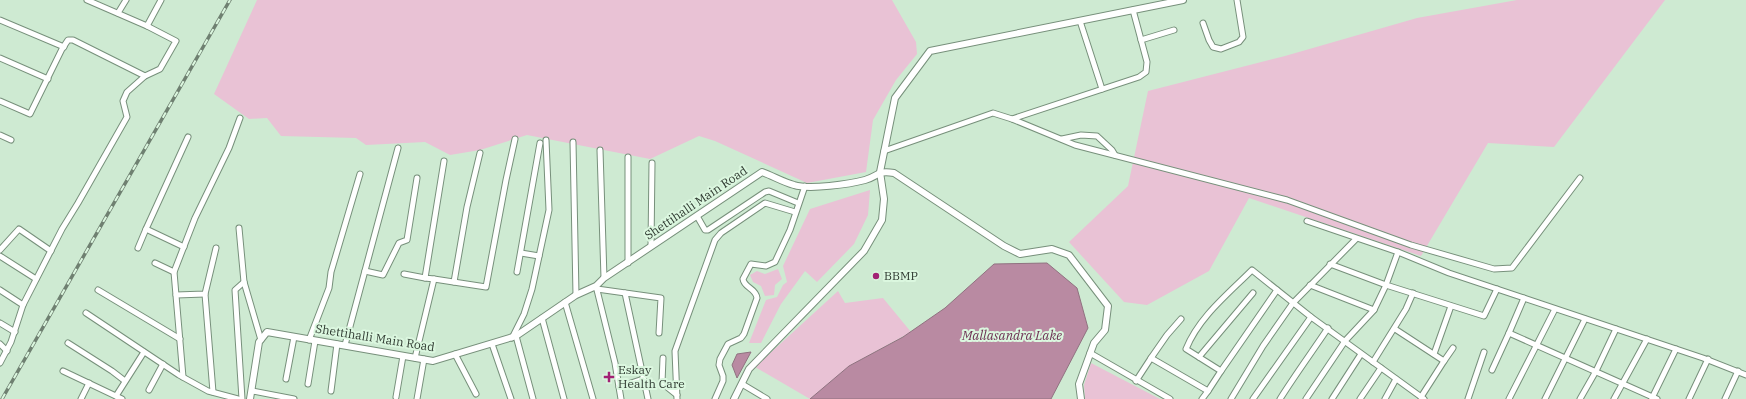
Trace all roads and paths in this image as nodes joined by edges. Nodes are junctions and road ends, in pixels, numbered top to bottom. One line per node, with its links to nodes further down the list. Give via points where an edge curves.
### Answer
1 (87, 0): 7 (street)
2 (126, 0): 7 (street)
3 (161, 0): 11 (street)
4 (1183, 0): 6 (street)
5 (1237, 0): 10 (street, via 1243,30 1243,37 1239,42 1221,49 1213,47)
6 (1133, 10): 9 (street); 13 (street)
7 (118, 13): 11 (street)
8 (0, 20): 14 (street)
9 (1080, 21): 18 (street); 32 (street, via 930,51 894,98)
10 (1204, 23)
11 (147, 26): 16 (street, via 176,41 160,69)
12 (1174, 30): 13 (street)
13 (1141, 40): 18 (street, via 1147,62 1146,72 1139,77)
14 (64, 47): 16 (street, via 68,40 73,40); 17 (street)
15 (0, 58): 17 (street)
16 (145, 76): 55 (street, via 126,92 123,101 127,117)
17 (48, 79): 19 (street, via 30,114)
18 (1102, 89): 21 (street)
19 (0, 101)
20 (240, 118): 51 (street)
21 (1012, 119): 25 (street); 32 (street, via 993,113)
22 (0, 135): 26 (street)
23 (188, 137): 48 (street)
24 (515, 139): 72 (street, via 486,287)
25 (1062, 139): 34 (street); 34 (street, via 1081,134 1097,136)
26 (11, 140)
27 (546, 140): 59 (street, via 549,210)
28 (540, 142): 57 (street)
29 (573, 142): 85 (street)
30 (398, 148): 63 (street)
31 (600, 150): 68 (street)
32 (884, 150): 38 (street)
33 (480, 153): 72 (street, via 467,207)
34 (1115, 155): 41 (street, via 1287,200 1411,245 1494,269 1512,268)
35 (628, 157): 61 (street)
36 (444, 161): 67 (street)
37 (652, 162): 50 (street)
38 (880, 172): 42 (street, Shettihalli Main Road, via 866,180 816,187); 123 (street, via 894,173 1020,254 1052,249 1069,255 1108,306 1105,330 1094,343); 155 (street, via 884,199 882,220 864,251 749,369)
39 (360, 174): 109 (street)
40 (417, 178): 63 (street, via 407,240 399,243 383,275)
41 (1580, 178)
42 (804, 186): 43 (street); 45 (street, Shettihalli Main Road, via 795,186 762,172)
43 (798, 203): 44 (street); 45 (street, via 769,191 708,230 705,230)
44 (795, 212): 166 (street, via 765,203 717,237 675,351); 181 (street, via 775,262 766,266 751,264 743,279 757,298 744,334 728,344 720,359 723,378)
45 (697, 216): 50 (street, Shettihalli Main Road)
46 (1307, 221): 49 (street)
47 (239, 228): 71 (street)
48 (146, 229): 51 (street); 52 (street)
49 (1356, 239): 56 (street); 62 (street)
50 (652, 246): 61 (street, Shettihalli Main Road)
51 (184, 247): 64 (street)
52 (138, 248)
53 (216, 248): 83 (street)
54 (0, 250): 55 (street, via 19,229)
55 (51, 251): 69 (street)
56 (1398, 252): 74 (street); 79 (street)
57 (521, 253): 59 (street); 65 (street)
58 (0, 256): 69 (street)
59 (539, 256): 106 (street, via 532,289)
60 (155, 263): 64 (street)
61 (628, 263): 68 (street, Shettihalli Main Road)
62 (1330, 264): 73 (street); 74 (street)
63 (365, 271): 116 (street)
64 (174, 272): 84 (street)
65 (517, 272)
66 (404, 274): 67 (street)
67 (425, 278): 70 (street)
68 (604, 278): 75 (street, Shettihalli Main Road)
69 (36, 279): 89 (street)
70 (434, 279): 72 (street); 129 (street)
71 (244, 282): 108 (street); 171 (street, via 235,290)
72 (454, 282)
73 (1310, 285): 88 (street); 92 (street)
74 (1386, 285): 82 (street); 92 (street)
75 (597, 288): 80 (street); 85 (street, Shettihalli Main Road); 156 (street)
76 (0, 290): 89 (street)
77 (98, 290): 107 (street)
78 (1277, 290): 88 (street); 128 (street, via 1252,270 1206,317 1192,336 1186,349); 143 (street)
79 (1497, 290): 86 (street); 90 (street, via 1484,316)
80 (625, 293): 103 (street, via 660,298); 148 (street)
81 (1253, 293): 128 (street)
82 (1413, 293): 90 (street); 100 (street)
83 (205, 294): 84 (street); 161 (street)
84 (176, 295): 107 (street)
85 (576, 295): 87 (street, Shettihalli Main Road)
86 (1524, 298): 91 (street); 104 (street)
87 (565, 302): 95 (street, Shettihalli Main Road); 178 (street)
88 (1293, 303): 94 (street); 187 (street)
89 (23, 305): 102 (street)
90 (1451, 306): 126 (street)
91 (1555, 309): 96 (street); 117 (street)
92 (1374, 310): 110 (street)
93 (86, 313): 121 (street)
94 (1311, 317): 99 (street); 188 (street)
95 (542, 318): 106 (street, Shettihalli Main Road); 177 (street)
96 (1585, 319): 101 (street); 132 (street)
97 (1181, 320): 131 (street)
98 (0, 323): 102 (street)
99 (1328, 328): 110 (street); 189 (street)
100 (1395, 329): 126 (street); 136 (street)
101 (1616, 329): 111 (street); 141 (street)
102 (15, 332): 120 (street)
103 (659, 332)
104 (1509, 333): 117 (street); 140 (street)
105 (294, 337): 108 (street, Shettihalli Main Road, via 267,332); 109 (street, Shettihalli Main Road); 147 (street)
106 (514, 337): 115 (street, Shettihalli Main Road); 176 (street)
107 (180, 339): 146 (street)
108 (261, 340): 158 (street)
109 (312, 340): 114 (street, Shettihalli Main Road); 154 (street)
110 (1345, 340): 125 (street); 190 (street)
111 (1647, 340): 119 (street); 153 (street)
112 (68, 343): 150 (street)
113 (0, 344): 120 (street)
114 (337, 344): 116 (street, Shettihalli Main Road); 159 (street)
115 (492, 344): 124 (street, Shettihalli Main Road); 175 (street)
116 (345, 345): 127 (street, Shettihalli Main Road)
117 (1538, 345): 132 (street); 196 (street)
118 (1453, 348): 135 (street)
119 (1676, 349): 134 (street); 167 (street)
120 (7, 351): 137 (street)
121 (144, 352): 138 (street); 150 (street)
122 (1484, 352): 195 (street)
123 (1090, 353): 151 (street); 184 (street, via 1079,384)
124 (455, 354): 133 (street, Shettihalli Main Road, via 434,361); 162 (street)
125 (1361, 354): 136 (street); 191 (street)
126 (1434, 354): 135 (street)
127 (403, 356): 129 (street, Shettihalli Main Road); 165 (street)
128 (1199, 357): 143 (street)
129 (415, 358): 133 (street, Shettihalli Main Road)
130 (663, 358): 166 (street, via 662,383)
131 (1151, 358): 151 (street); 160 (street)
132 (1567, 358): 141 (street); 197 (street)
133 (424, 359): 174 (street)
134 (1708, 360): 144 (street); 200 (street)
135 (1444, 361): 164 (street)
136 (1374, 362): 139 (street)
137 (0, 363)
138 (163, 364): 146 (street); 157 (street)
139 (1381, 368): 149 (street); 192 (street)
140 (1492, 370)
141 (1596, 370): 153 (street); 198 (street)
142 (63, 371): 152 (street)
143 (1221, 371): 160 (street)
144 (1738, 371): 145 (street); 201 (street)
145 (1746, 374)
146 (183, 377): 161 (street)
147 (286, 379)
148 (643, 379): 156 (street); 180 (street)
149 (1396, 379): 164 (street); 193 (street)
150 (125, 381): 163 (street)
151 (1136, 381): 185 (street)
152 (89, 383): 163 (street); 168 (street)
153 (1622, 383): 167 (street); 199 (street)
154 (308, 384)
155 (742, 384): 182 (street); 183 (street)
156 (619, 387): 179 (street)
157 (149, 390)
158 (253, 391): 172 (street); 173 (street)
159 (331, 391)
160 (1208, 391): 186 (street)
161 (213, 392): 170 (street)
162 (476, 394)
163 (116, 396): 169 (street)
164 (1420, 396): 194 (street)
165 (396, 397)
166 (677, 397)
167 (1654, 398)
168 (81, 399)
169 (122, 399)
170 (238, 399)
171 (242, 399)
172 (250, 399)
173 (294, 399)
174 (417, 399)
175 (511, 399)
176 (533, 399)
177 (564, 399)
178 (593, 399)
179 (621, 399)
180 (648, 399)
181 (715, 399)
182 (734, 399)
183 (767, 399)
184 (1081, 399)
185 (1170, 399)
186 (1202, 399)
187 (1231, 399)
188 (1253, 399)
189 (1280, 399)
190 (1306, 399)
191 (1332, 399)
192 (1360, 399)
193 (1385, 399)
194 (1413, 399)
195 (1468, 399)
196 (1509, 399)
197 (1545, 399)
198 (1580, 399)
199 (1614, 399)
200 (1689, 399)
201 (1725, 399)

